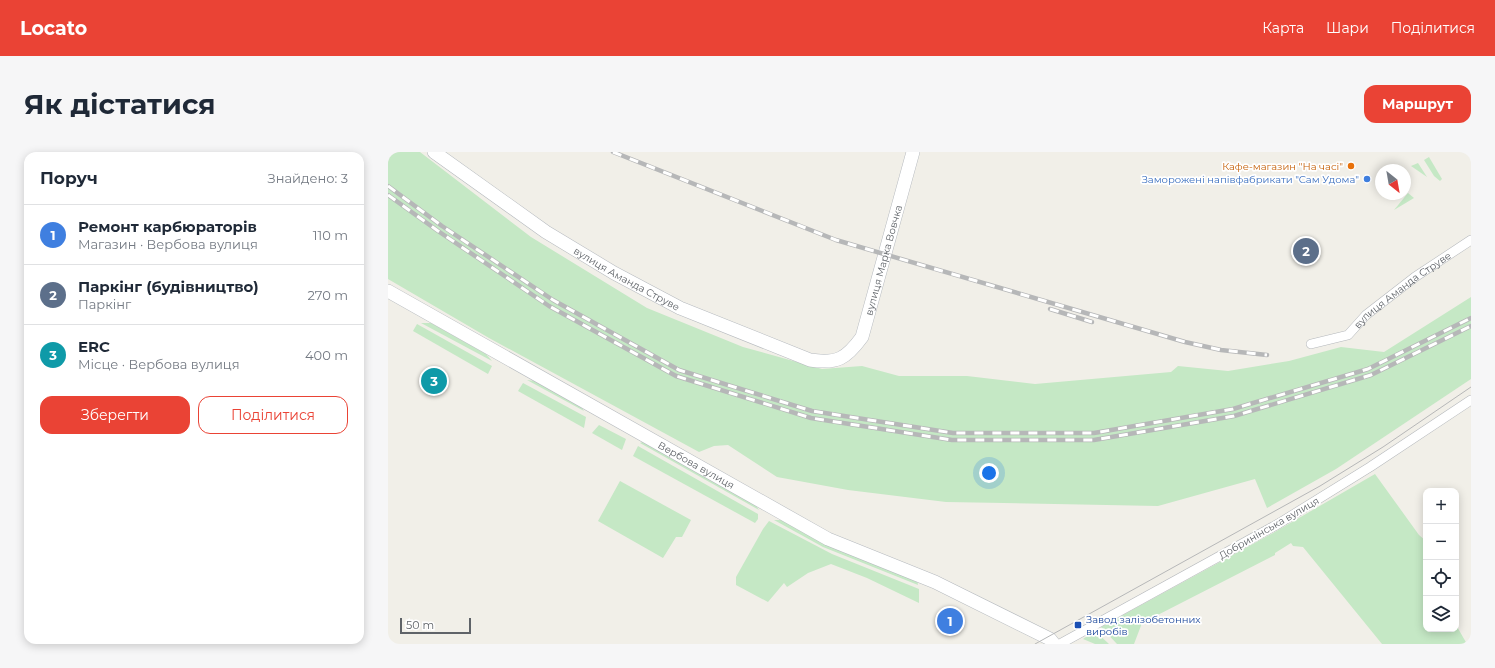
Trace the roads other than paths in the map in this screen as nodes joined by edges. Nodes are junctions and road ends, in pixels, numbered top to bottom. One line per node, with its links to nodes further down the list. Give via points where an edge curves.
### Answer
1 (434, 152): 6 (main road, вулиця Аманда Струве, via 546,232 614,273 680,308 810,360 826,362)
2 (913, 152): 6 (main road, вулиця Марка Вовчка, via 862,337 852,352)
3 (1471, 240): 5 (street, вулиця Аманда Струве, via 1415,277 1372,310 1348,335)
4 (388, 291): 8 (main road, Вербова вулиця, via 828,539 935,582)
5 (1311, 344)
6 (840, 358)
7 (1471, 400): 11 (street, Добринінська вулиця, via 1278,524)
8 (1012, 622): 9 (main road, Вербова вулиця); 10 (main road, Вербова вулиця, via 1050,639)
9 (1037, 644)
10 (1054, 644)
11 (1060, 644)

